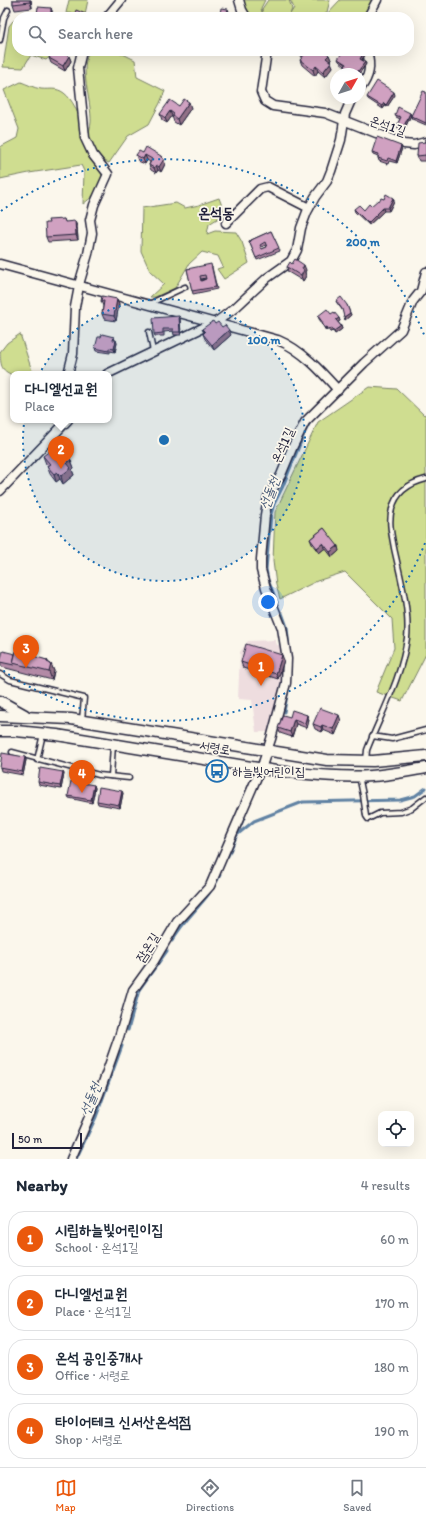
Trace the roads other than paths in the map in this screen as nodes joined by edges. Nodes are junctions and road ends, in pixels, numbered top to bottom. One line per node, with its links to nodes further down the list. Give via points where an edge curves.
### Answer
1 (121, 0): 5 (street)
2 (239, 0): 6 (street)
3 (378, 0): 7 (street)
4 (8, 10): 8 (lane)
5 (111, 12)
6 (243, 12)
7 (371, 12)
8 (0, 40)
9 (81, 56): 20 (street, via 78,68 85,138 93,155 108,174 90,220 92,233)
10 (266, 56): 14 (street, 온석1길, via 261,91 266,102 276,107 325,113)
11 (368, 56): 12 (street, via 370,64)
12 (366, 79)
13 (349, 104): 14 (street)
14 (343, 122): 15 (street, 온석1길, via 404,144); 16 (street, via 332,171)
15 (426, 142)
16 (309, 208): 17 (street, via 268,187 260,189); 23 (street, via 301,228 298,250 292,259)
17 (226, 224)
18 (0, 264): 20 (street)
19 (426, 272): 28 (street, 온석1길, via 421,291 413,300 401,330)
20 (79, 286): 22 (street); 26 (street, via 75,307 73,354)
21 (185, 287): 22 (lane)
22 (147, 305): 23 (street)
23 (214, 323): 25 (street); 28 (street, via 290,345)
24 (149, 332): 25 (lane)
25 (153, 351): 27 (street)
26 (69, 371)
27 (112, 372)
28 (338, 390): 47 (street, 온석1길, via 305,422 285,468 266,502 262,575 282,628 287,659 284,690)
29 (63, 423): 31 (street)
30 (426, 479): 40 (lane, via 402,490 391,511 391,533 408,630 398,674)
31 (0, 491)
32 (0, 674): 36 (lane, via 10,680 84,698)
33 (0, 702): 35 (street)
34 (0, 716): 35 (street, 서령로)
35 (30, 717): 36 (street, 서령로)
36 (82, 721): 41 (street, 서령로)
37 (426, 730): 40 (lane, via 392,739)
38 (0, 731): 39 (street, 서령로)
39 (43, 733): 42 (street, 서령로); 48 (lane)
40 (372, 736): 49 (lane)
41 (204, 740): 45 (street); 47 (street, 서령로)
42 (113, 743): 45 (street, 서령로); 52 (lane)
43 (12, 752): 48 (lane)
44 (426, 756): 49 (street, 서령로)
45 (202, 758): 47 (street, 서령로)
46 (308, 758): 47 (street, 서령로); 49 (street, 서령로); 51 (street)
47 (264, 759): 51 (street, 서령로); 56 (street, 잠온길, via 210,886 177,922 133,990 99,1094)
48 (37, 760): 52 (lane)
49 (366, 761)
50 (426, 768): 53 (street, 서령로, via 395,774)
51 (307, 774): 53 (street, 서령로)
52 (111, 776): 54 (lane)
53 (358, 776): 55 (lane, via 368,818 380,813 401,812 412,808)
54 (129, 778)
55 (426, 797)
56 (71, 1159)

